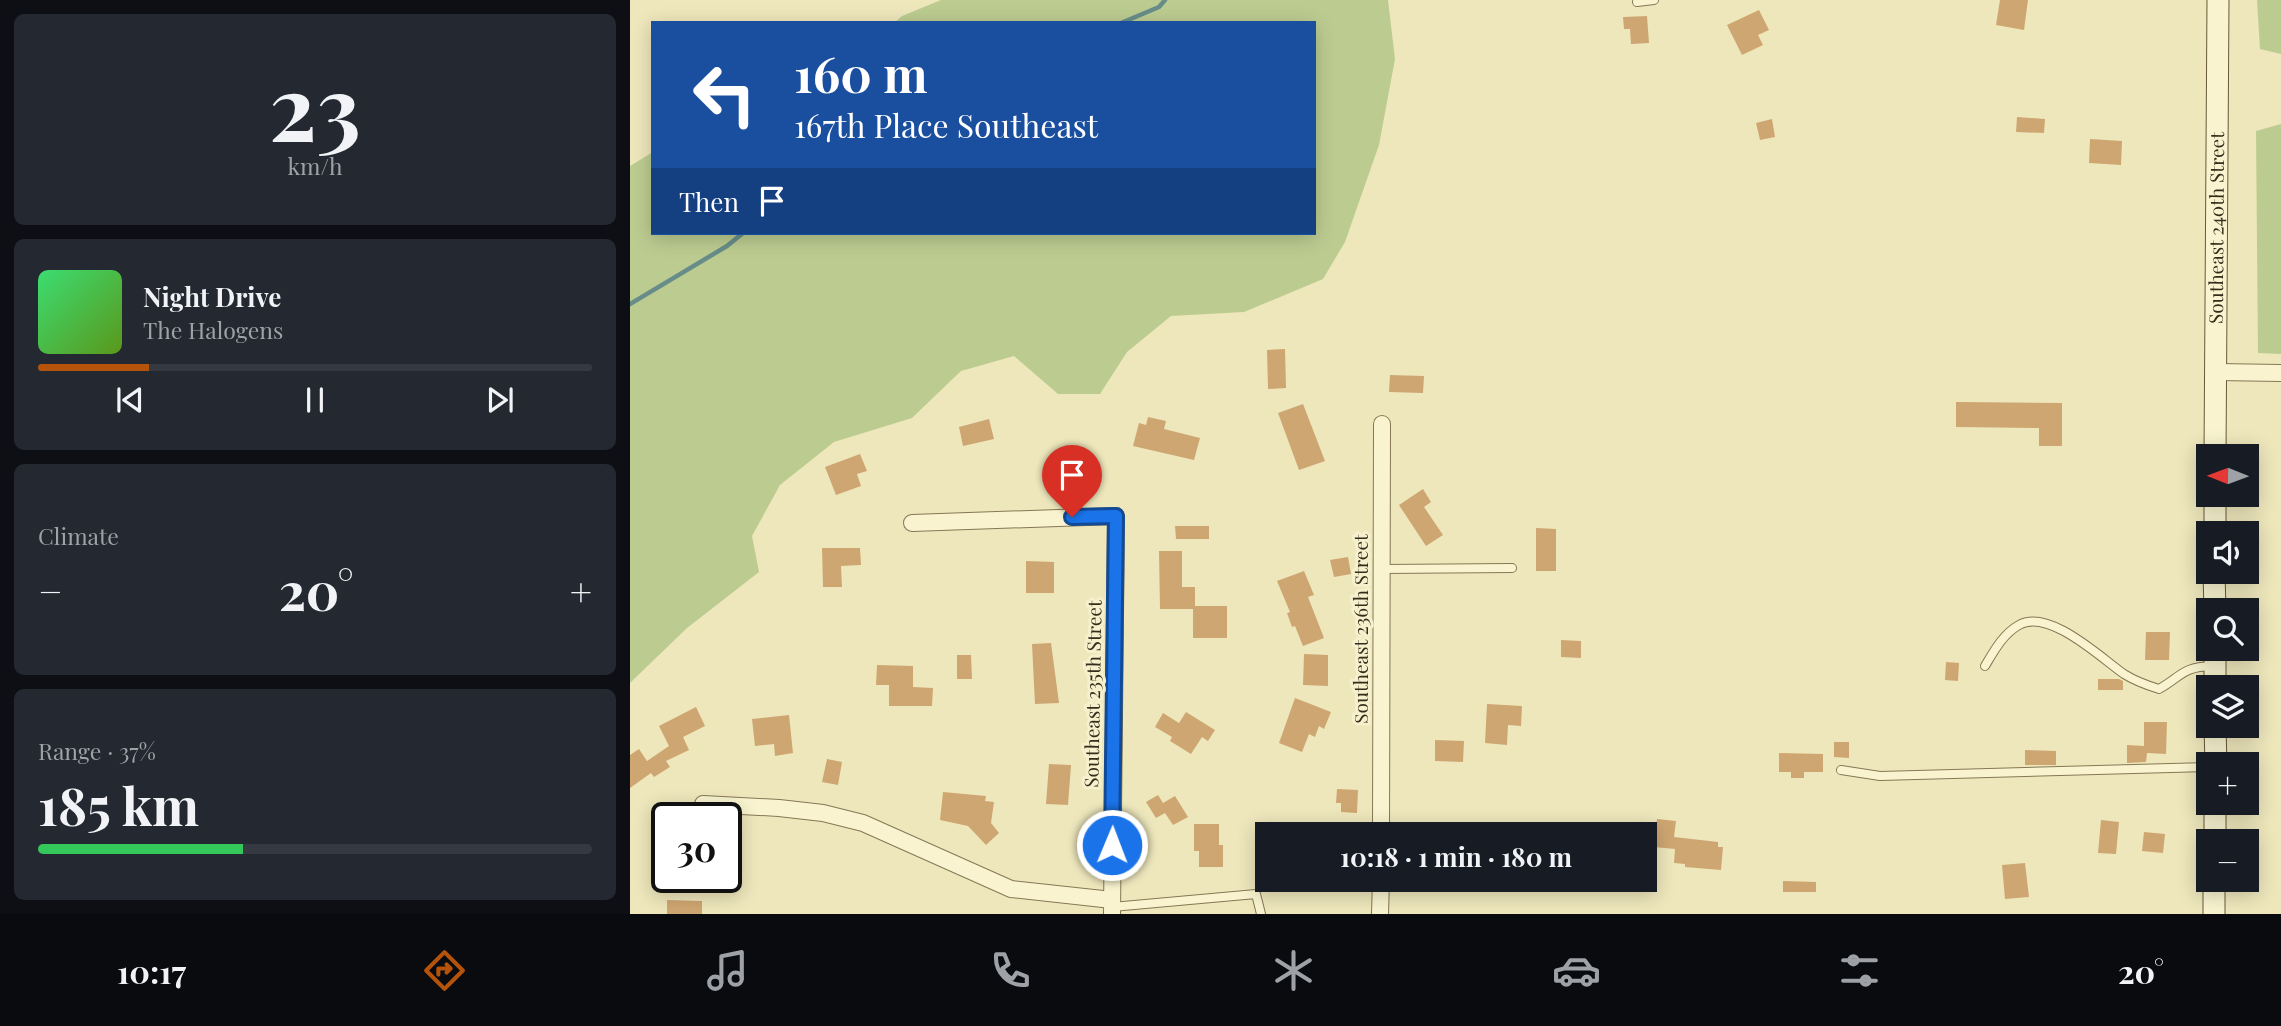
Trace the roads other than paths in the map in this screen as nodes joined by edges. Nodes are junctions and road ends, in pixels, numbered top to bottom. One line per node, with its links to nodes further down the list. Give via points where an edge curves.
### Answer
1 (1654, 0): 3 (lane)
2 (2218, 0): 4 (main road, Southeast 240th Street)
3 (1637, 2)
4 (2217, 372): 5 (street); 7 (main road, Southeast 240th Street)
5 (2281, 373)
6 (1382, 424): 10 (street, Southeast 236th Street)
7 (2216, 444)
8 (912, 523): 19 (street, Southeast 235th Street, via 1116,516)
9 (1512, 568): 10 (lane)
10 (1383, 569): 16 (street, Southeast 236th Street)
11 (2207, 661): 12 (lane, via 2159,688 2150,686 2046,622 2021,623 2003,639)
12 (1985, 666)
13 (2196, 767): 14 (lane, via 1880,776)
14 (1840, 771)
15 (742, 806): 19 (street, via 822,813 863,823 1011,888)
16 (1381, 822)
17 (1381, 892): 21 (street)
18 (2214, 892): 22 (main road)
19 (1112, 907): 20 (lane, via 1256,894)
20 (1261, 914)
21 (1380, 914)
22 (2214, 914)

